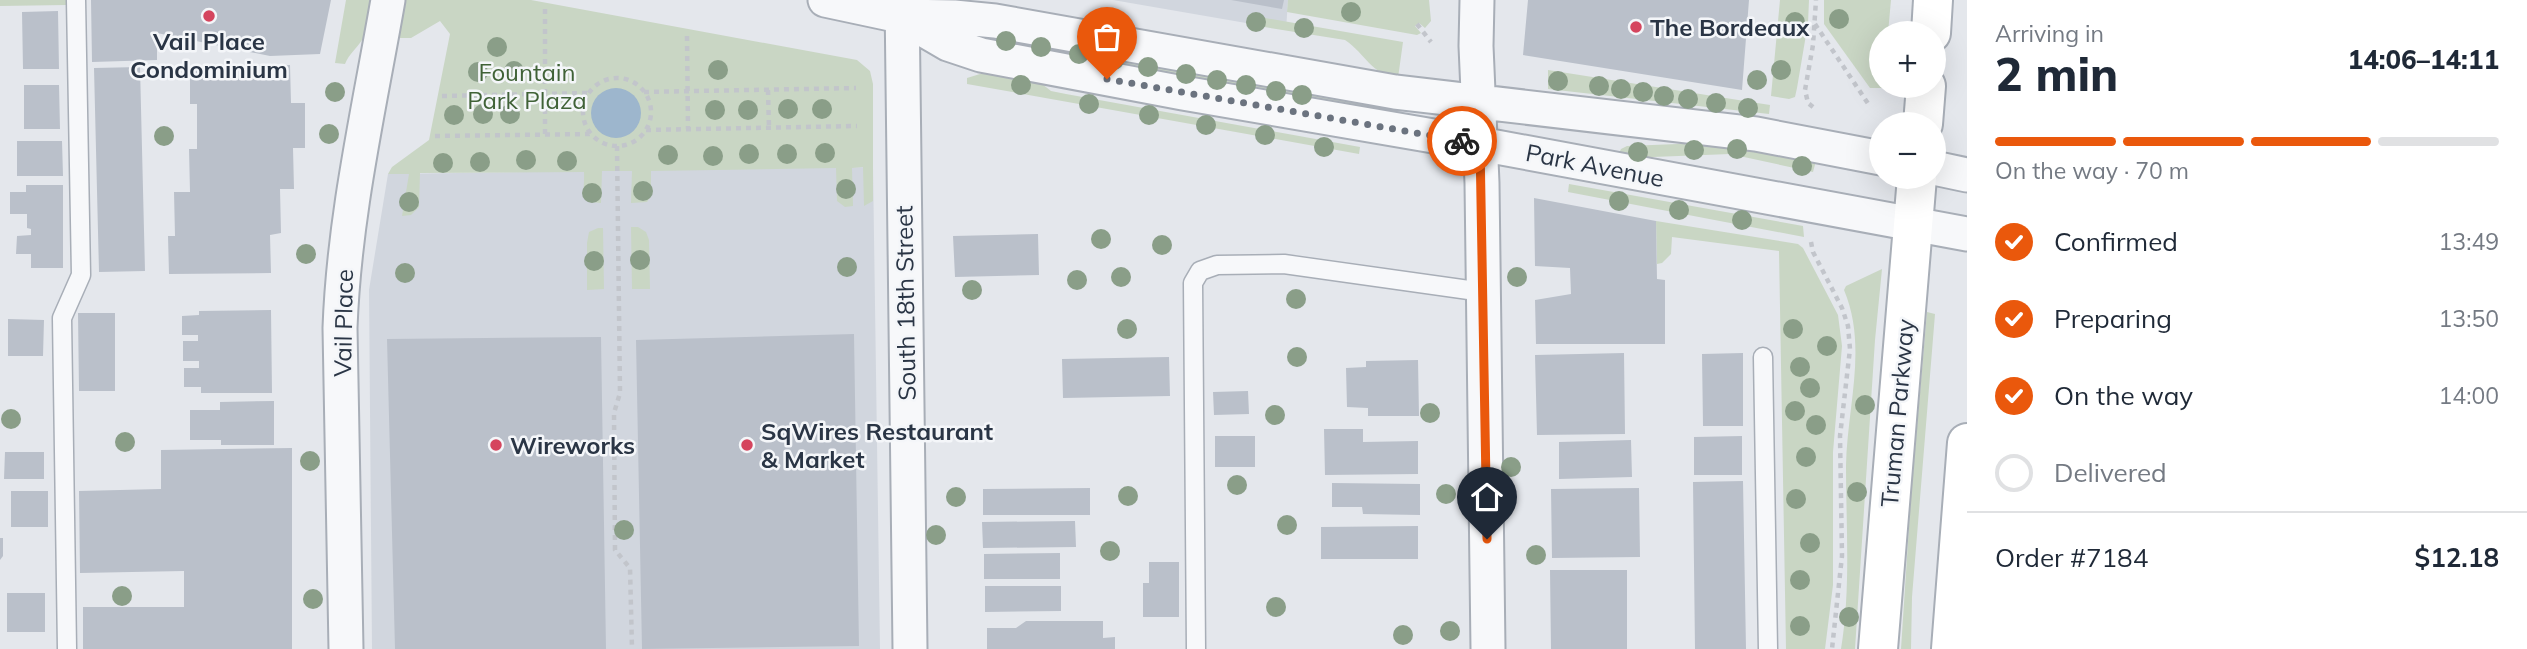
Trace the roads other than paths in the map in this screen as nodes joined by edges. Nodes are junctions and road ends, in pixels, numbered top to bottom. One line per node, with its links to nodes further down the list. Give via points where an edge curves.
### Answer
1 (76, 0): 19 (lane, via 80,275 62,318)
2 (388, 0): 20 (street, Vail Place, via 342,279)
3 (825, 0): 6 (street, Park Avenue)
4 (1477, 0): 8 (street)
5 (1933, 0): 7 (main road)
6 (901, 8): 8 (street, Park Avenue); 9 (street, Park Avenue, via 948,44 981,55); 21 (street, South 18th Street)
7 (1932, 21)
8 (1477, 103): 9 (street); 10 (street, Park Avenue, via 1756,134)
9 (1480, 144): 14 (street, Park Avenue); 16 (street)
10 (1869, 156)
11 (1946, 171): 12 (street)
12 (1967, 175)
13 (1916, 189): 14 (main road, Truman Parkway)
14 (1913, 225): 15 (street, Park Avenue); 25 (main road, Truman Parkway)
15 (1967, 234)
16 (1483, 292): 22 (lane, via 1284,264 1217,265 1200,271 1193,283); 23 (street)
17 (1763, 357): 24 (lane)
18 (1967, 443): 26 (main road)
19 (67, 649)
20 (346, 649)
21 (910, 649)
22 (1196, 649)
23 (1489, 649)
24 (1768, 649)
25 (1878, 649)
26 (1951, 649)

